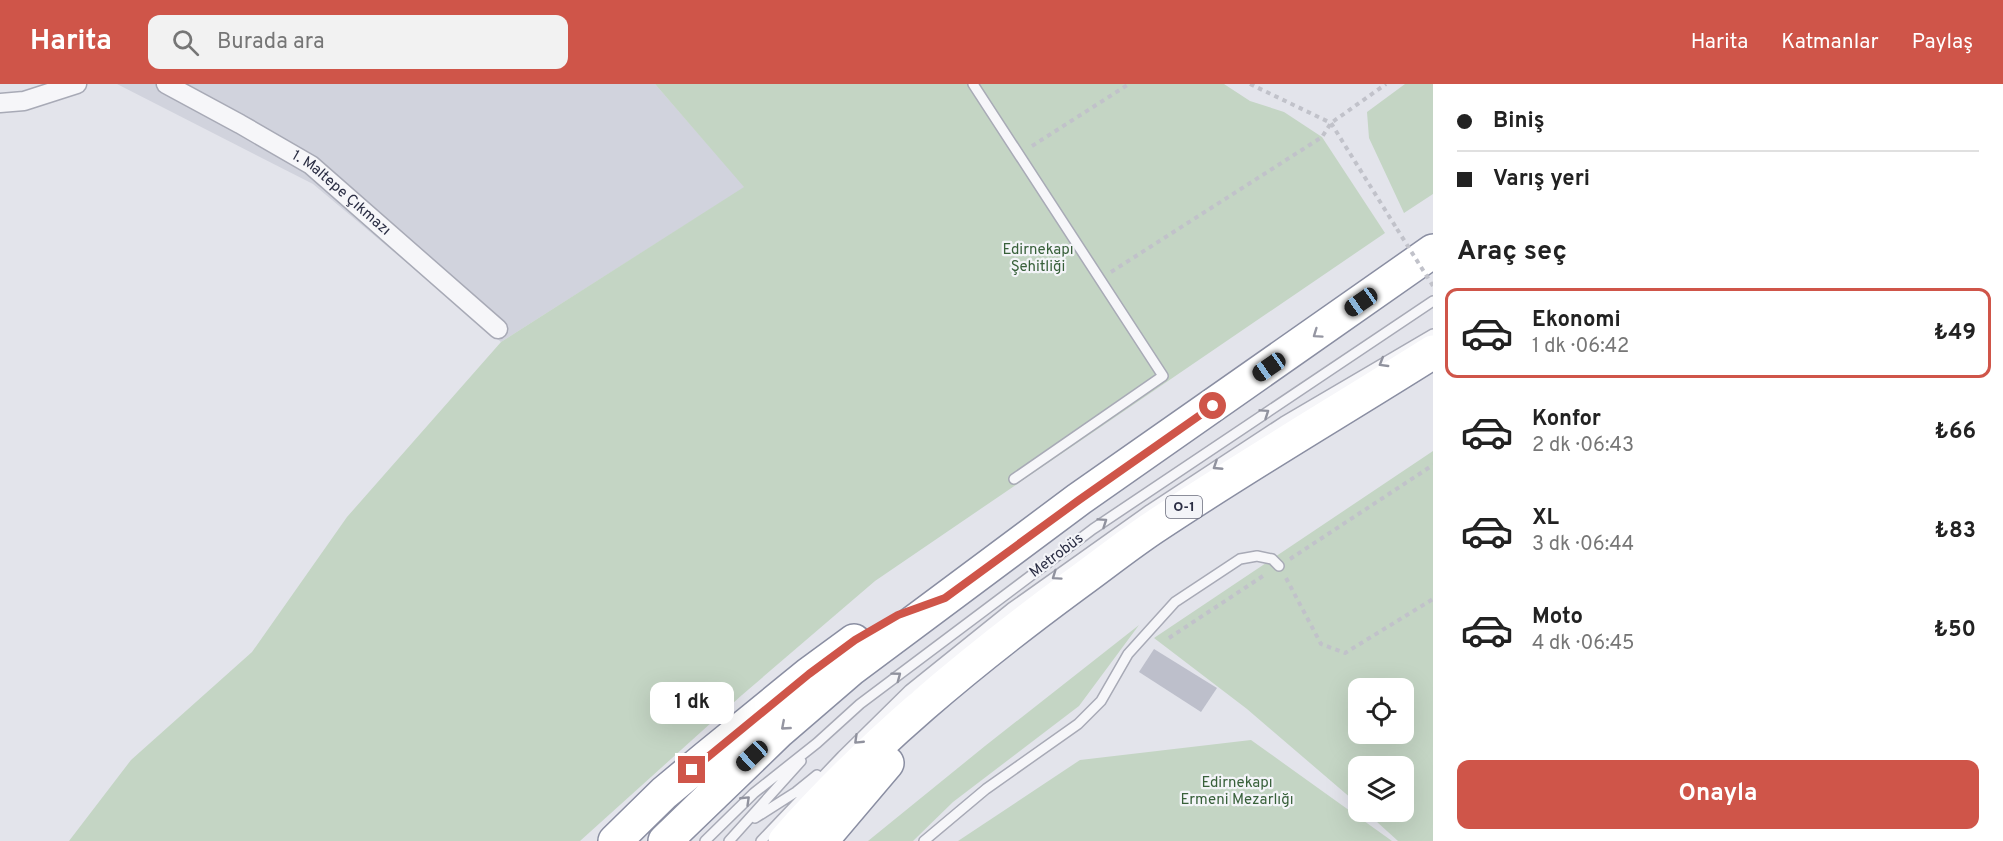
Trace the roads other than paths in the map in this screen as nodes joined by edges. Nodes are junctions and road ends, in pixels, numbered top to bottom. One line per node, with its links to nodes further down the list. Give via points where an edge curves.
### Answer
1 (77, 84): 4 (street, via 24,101)
2 (166, 84): 7 (street, 1. Maltepe Çıkmazı, via 311,165)
3 (973, 84): 10 (lane, via 1163,376)
4 (0, 103)
5 (1433, 251): 12 (highway, one-way to 12)
6 (1433, 301): 15 (lane, Metrobüs, one-way to 6, via 861,704 1093,528)
7 (498, 329)
8 (1433, 334): 16 (lane, Metrobüs, one-way to 16, via 1283,422 1011,608 909,690)
9 (1433, 352): 13 (highway, O-1, via 1155,526)
10 (1014, 479)
11 (1279, 566): 26 (lane, via 1272,559 1257,556 1240,559 1174,602 1128,654 1101,701 1078,724 987,789)
12 (945, 598): 14 (highway, via 898,615 855,640); 20 (highway, one-way to 20, via 851,669 779,731)
13 (948, 682): 24 (highway, O-1, via 840,782); 25 (highway, via 889,761)
14 (743, 728): 18 (highway, via 664,793); 19 (highway)
15 (817, 743): 17 (lane); 21 (lane, Metrobüs, one-way to 15, via 754,793)
16 (842, 756): 17 (lane, via 796,792); 23 (lane, Metrobüs)
17 (745, 824): 22 (lane)
18 (615, 841)
19 (632, 841)
20 (664, 841)
21 (705, 841)
22 (729, 841)
23 (761, 841)
24 (785, 841)
25 (821, 841)
26 (924, 841)

